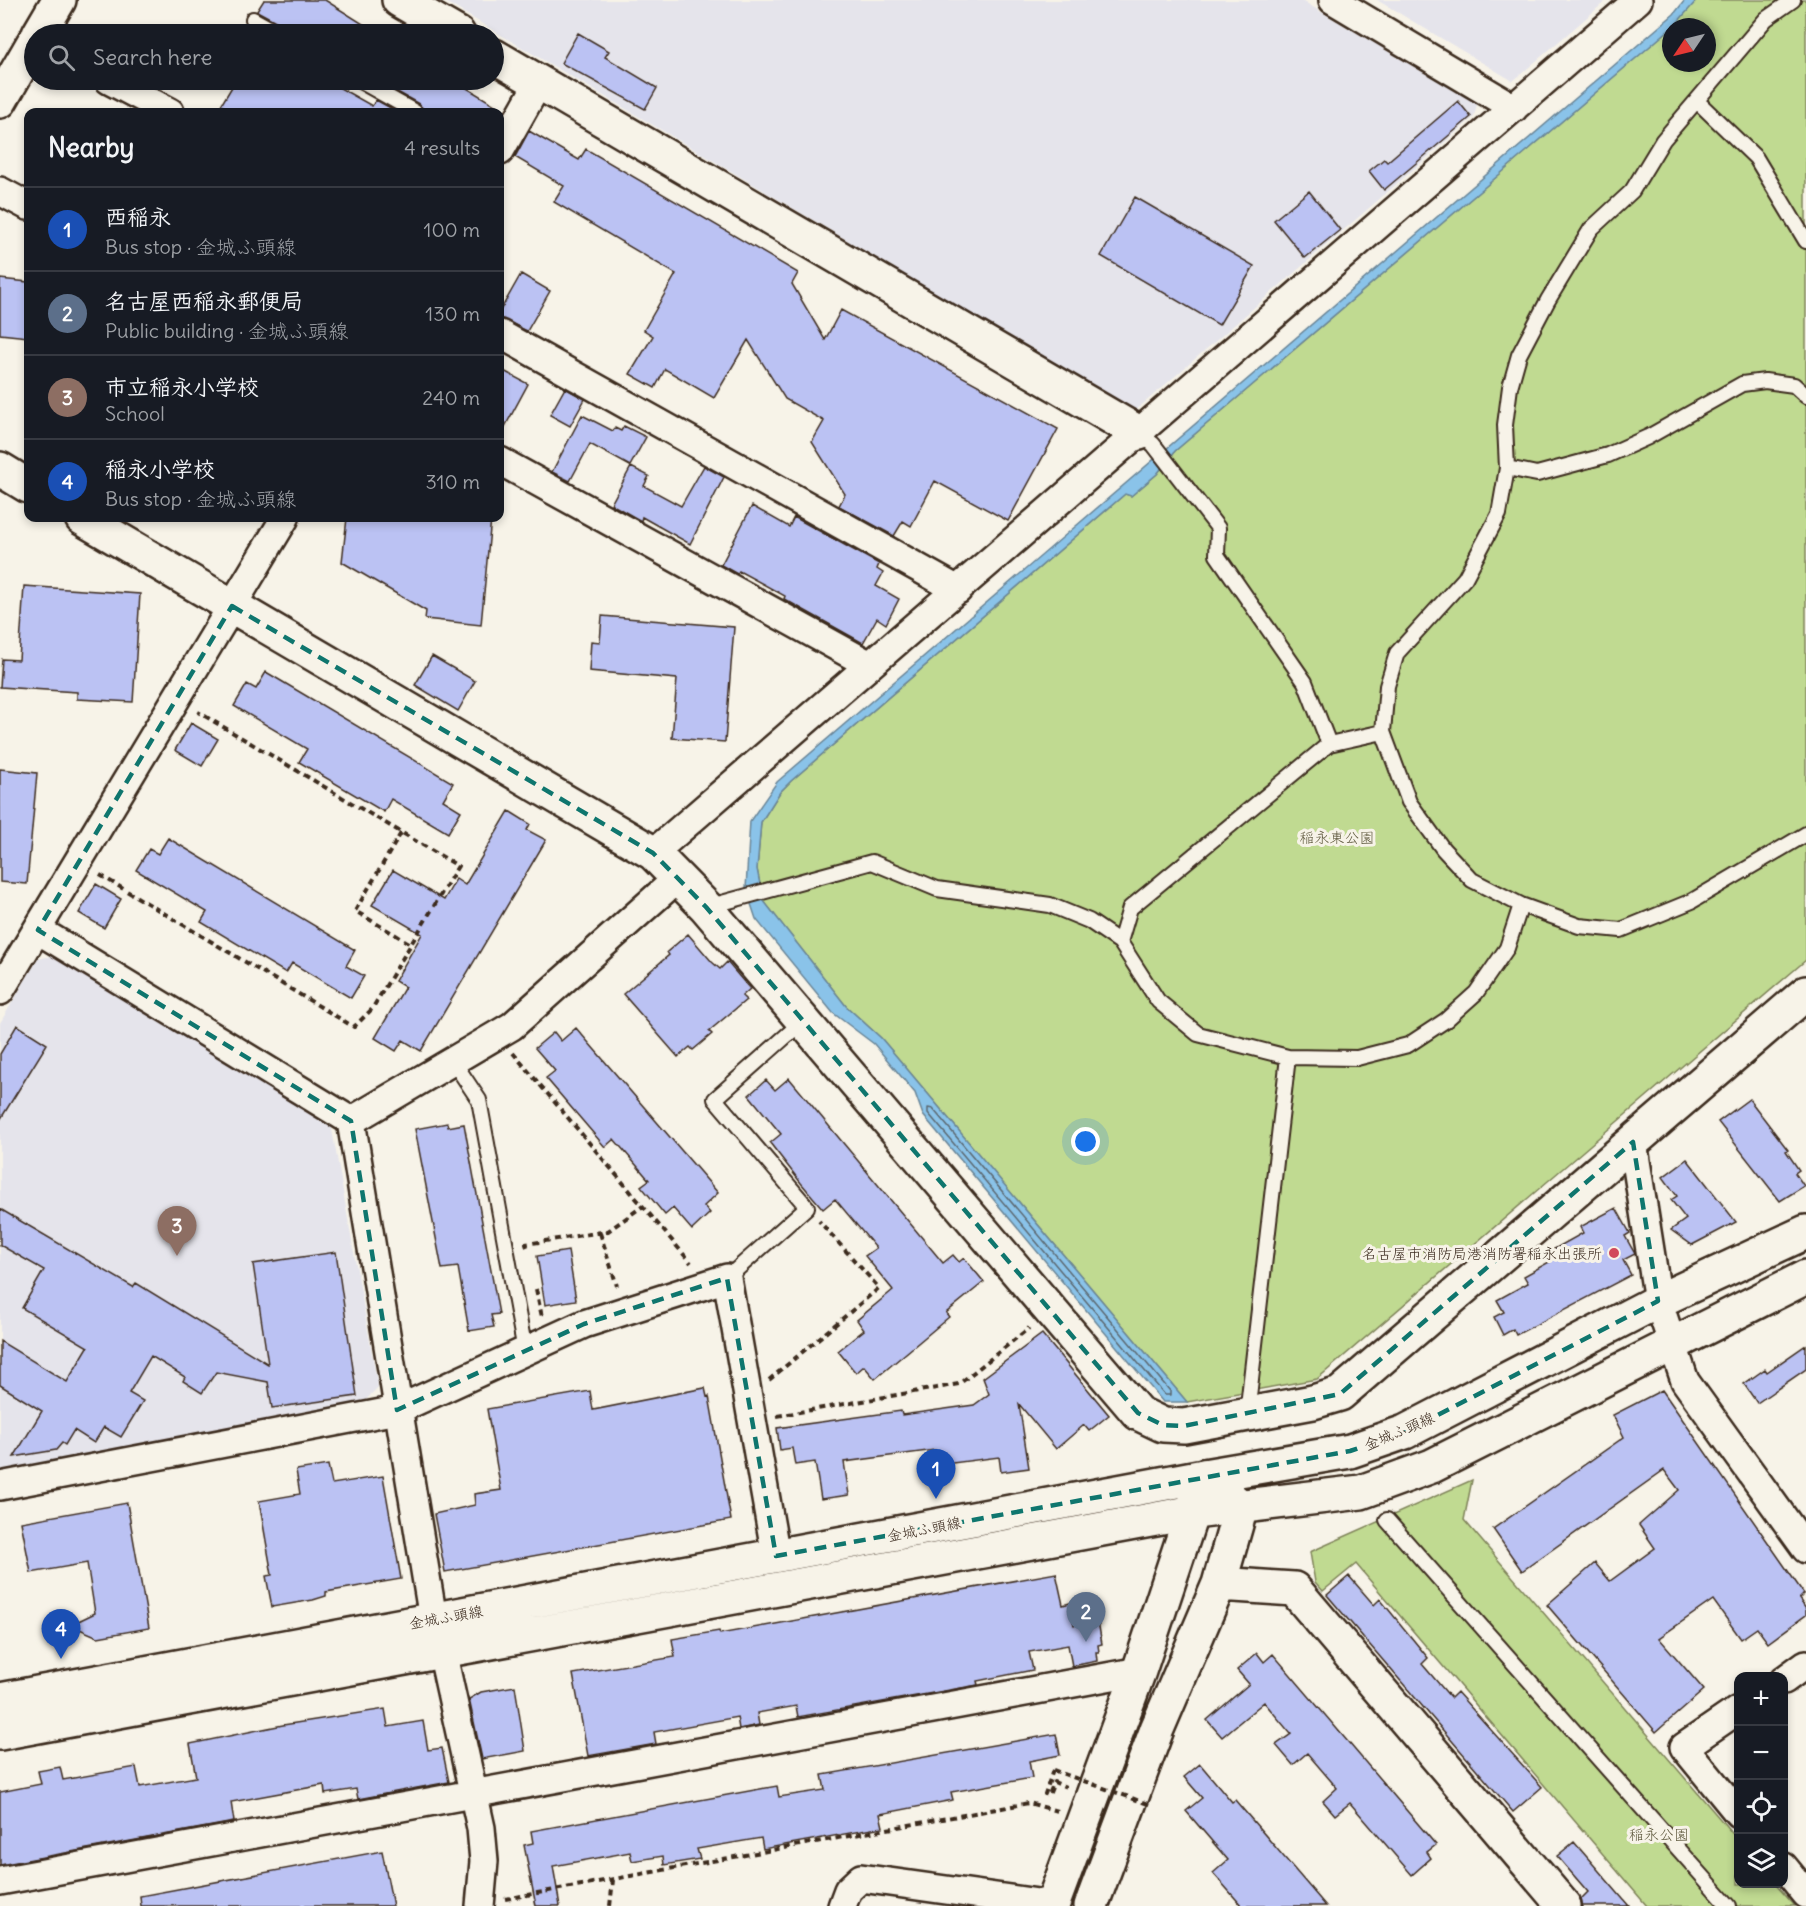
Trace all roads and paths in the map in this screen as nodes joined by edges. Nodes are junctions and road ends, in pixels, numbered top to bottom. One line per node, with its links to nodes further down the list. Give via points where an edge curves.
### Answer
1 (60, 0): 7 (street)
2 (399, 0): 9 (street)
3 (1333, 0): 19 (street)
4 (1638, 0): 19 (street)
5 (1793, 0): 16 (lane, via 1766,20)
6 (253, 19): 8 (lane)
7 (45, 24)
8 (262, 24)
9 (441, 24)
10 (24, 58): 15 (street)
11 (504, 62): 12 (street)
12 (539, 82): 20 (street); 26 (street)
13 (128, 90): 17 (street)
14 (376, 90): 18 (lane)
15 (2, 94)
16 (1698, 102): 23 (lane, via 1756,158); 28 (lane, via 1663,140 1632,191 1591,229 1519,355 1505,425)
17 (162, 108)
18 (409, 108)
19 (1514, 108): 26 (street)
20 (504, 144)
21 (0, 191): 22 (street)
22 (24, 204)
23 (1806, 241)
24 (504, 336): 33 (street)
25 (1806, 396): 28 (lane, via 1794,385 1766,381 1742,384 1608,455 1537,474)
26 (1146, 439): 33 (street); 38 (lane, via 1218,528 1217,555 1305,682)
27 (504, 463): 35 (street)
28 (1507, 468): 37 (lane, via 1499,514 1465,578 1397,653 1387,686)
29 (0, 469): 30 (street)
30 (24, 484)
31 (89, 522): 34 (street)
32 (283, 522): 34 (street)
33 (958, 590): 35 (street)
34 (232, 606): 36 (street); 41 (street)
35 (870, 665): 41 (street)
36 (176, 699): 39 (path); 42 (street)
37 (1383, 732): 38 (lane); 44 (lane, via 1409,802 1443,849 1472,880)
38 (1329, 744): 47 (lane, via 1130,908)
39 (400, 832): 48 (path, via 355,911); 48 (path, via 458,866)
40 (1806, 834): 44 (lane, via 1692,901 1621,930 1579,926)
41 (653, 853): 43 (street)
42 (78, 862): 46 (street); 48 (path, via 354,1027 372,1009)
43 (679, 877): 45 (street); 52 (street, via 512,1026)
44 (1521, 905): 53 (lane, via 1507,948 1476,993 1446,1020 1408,1045 1357,1058)
45 (706, 907): 47 (lane, via 872,862 937,889 1050,905 1089,921); 51 (street)
46 (38, 930): 49 (street); 55 (street)
47 (1120, 942): 53 (lane, via 1158,1001 1198,1034)
48 (411, 944)
49 (0, 992)
50 (1806, 993): 56 (street)
51 (803, 1021): 58 (lane, via 715,1100); 67 (street)
52 (497, 1034): 54 (street); 57 (path)
53 (1288, 1057): 72 (lane)
54 (453, 1060): 55 (street); 69 (lane, via 479,1100)
55 (351, 1121): 71 (street)
56 (1633, 1143): 65 (street); 72 (street, via 1340,1394)
57 (643, 1206): 60 (path); 63 (path)
58 (807, 1208): 63 (lane); 70 (path, via 879,1288)
59 (1806, 1232): 65 (street, 金城ふ頭線)
60 (600, 1233): 61 (path, via 526,1244); 66 (path)
61 (529, 1255)
62 (1806, 1277): 68 (street)
63 (718, 1281): 66 (street); 70 (street)
64 (535, 1287): 69 (path)
65 (1658, 1301): 68 (street); 73 (street, 金城ふ頭線, via 1405,1432 1350,1451)
66 (625, 1311): 69 (street)
67 (1050, 1311): 70 (path, via 959,1384); 72 (street, via 1138,1413 1163,1425 1184,1426)
68 (1672, 1345): 75 (street, via 1432,1466 1361,1492); 78 (street, via 1685,1381)
69 (536, 1346): 71 (street)
70 (750, 1409): 79 (street)
71 (397, 1410): 74 (street); 81 (street)
72 (1248, 1414)
73 (1204, 1476): 75 (street); 76 (street); 79 (street, 金城ふ頭線)
74 (0, 1486)
75 (1241, 1507): 76 (street); 80 (street)
76 (1194, 1512): 82 (street); 84 (street)
77 (1387, 1520): 104 (lane)
78 (1806, 1549)
79 (777, 1556): 81 (street, 金城ふ頭線)
80 (1219, 1584): 102 (street, via 1157,1729); 103 (street, via 1294,1589)
81 (433, 1619): 86 (street, 金城ふ頭線)
82 (442, 1651): 88 (street); 90 (street)
83 (1806, 1665): 85 (street)
84 (1139, 1671): 90 (street); 101 (street)
85 (1788, 1677)
86 (0, 1700)
87 (1734, 1713): 92 (street, via 1684,1747)
88 (0, 1733)
89 (1067, 1787): 91 (path, bridge, via 1054,1782 1049,1795 1045,1794 1053,1770)
90 (475, 1794): 96 (street); 98 (street, via 484,1861)
91 (1150, 1806)
92 (1734, 1808)
93 (1058, 1812): 95 (path, via 1029,1803)
94 (1788, 1872): 97 (street)
95 (613, 1880): 98 (path); 99 (path)
96 (0, 1881)
97 (1806, 1894)
98 (480, 1905)
99 (610, 1906)
100 (842, 1906): 101 (street, via 848,1890 861,1878)
101 (1052, 1906)
102 (1091, 1906)
103 (1564, 1906)
104 (1729, 1906)

